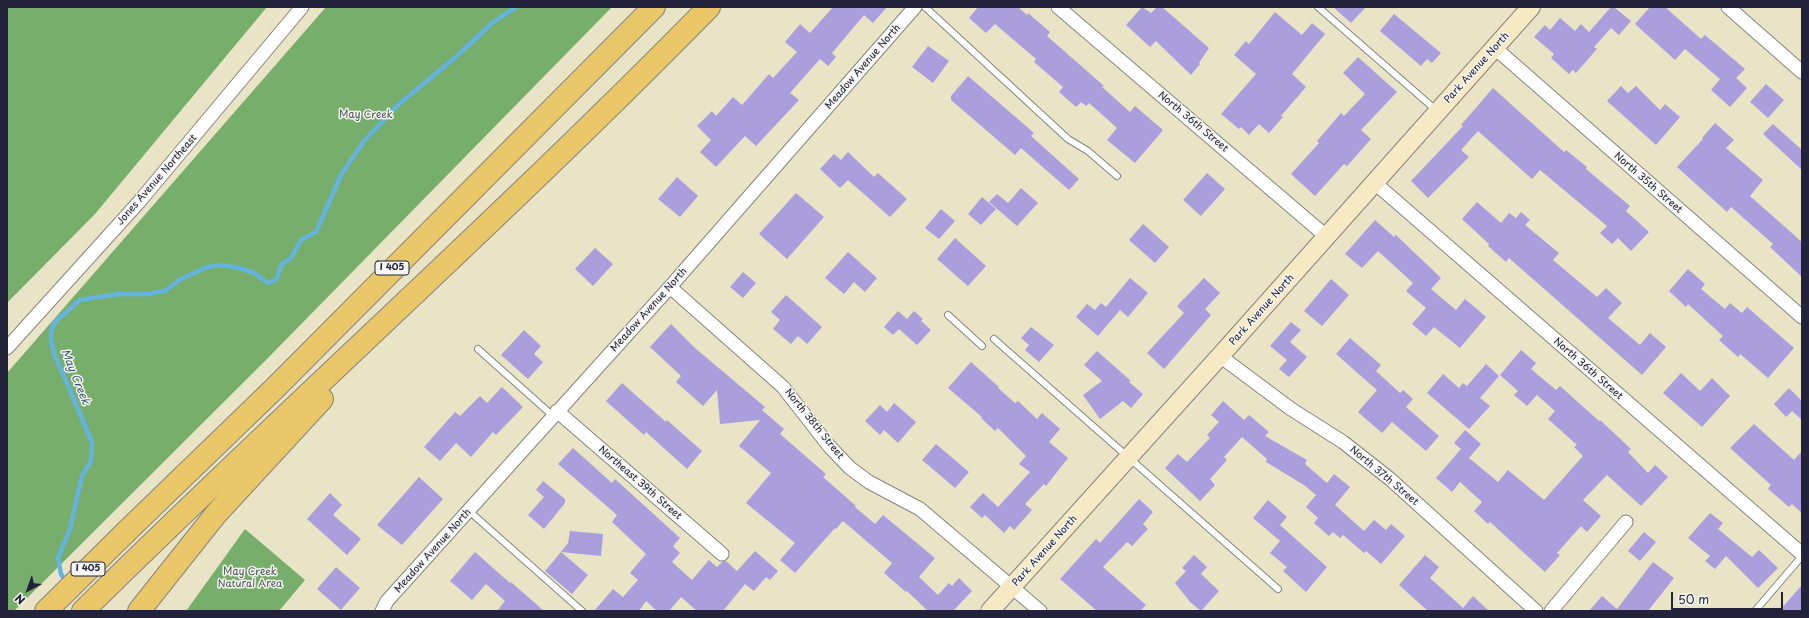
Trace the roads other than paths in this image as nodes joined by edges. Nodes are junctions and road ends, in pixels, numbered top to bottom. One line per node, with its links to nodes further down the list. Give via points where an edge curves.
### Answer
1 (302, 7): 22 (street, Jones Avenue Northeast, via 139,202)
2 (654, 7): 33 (highway, I 405, via 274,389)
3 (709, 7): 17 (highway, I 405, via 616,102)
4 (915, 7): 16 (street, Meadow Avenue North)
5 (925, 7): 13 (lane, via 1068,139 1088,151)
6 (1058, 7): 15 (street, North 36th Street)
7 (1318, 7): 12 (lane)
8 (1531, 7): 10 (street, Park Avenue North)
9 (1728, 7): 11 (street)
10 (1495, 48): 12 (street, Park Avenue North); 19 (street, North 35th Street)
11 (1802, 72)
12 (1438, 112): 14 (street, Park Avenue North)
13 (1117, 176)
14 (1375, 183): 15 (street, Park Avenue North); 30 (street, North 36th Street)
15 (1327, 237): 24 (street, Park Avenue North)
16 (670, 287): 25 (street, Meadow Avenue North); 31 (street, North 38th Street, via 783,387 829,446 850,468 869,482 920,508)
17 (394, 312): 34 (highway, I 405); 35 (highway, via 324,397 216,514)
18 (948, 315): 21 (lane)
19 (1802, 317)
20 (994, 339): 26 (lane)
21 (982, 346)
22 (7, 348)
23 (478, 349): 25 (lane)
24 (1220, 356): 26 (street, Park Avenue North); 40 (street, North 37th Street, via 1291,409 1343,442 1390,479)
25 (555, 413): 27 (street, Meadow Avenue North); 29 (street, Northeast 39th Street)
26 (1128, 458): 31 (street, Park Avenue North); 32 (lane)
27 (469, 511): 36 (street, Meadow Avenue North, via 387,601); 37 (lane)
28 (1626, 522): 41 (street)
29 (722, 554)
30 (1802, 555): 42 (lane)
31 (1012, 587): 38 (street, Park Avenue North); 39 (street, North 38th Street)
32 (1278, 589)
33 (46, 611)
34 (83, 611)
35 (139, 611)
36 (382, 611)
37 (582, 611)
38 (990, 611)
39 (1040, 611)
40 (1536, 611)
41 (1551, 611)
42 (1755, 611)

